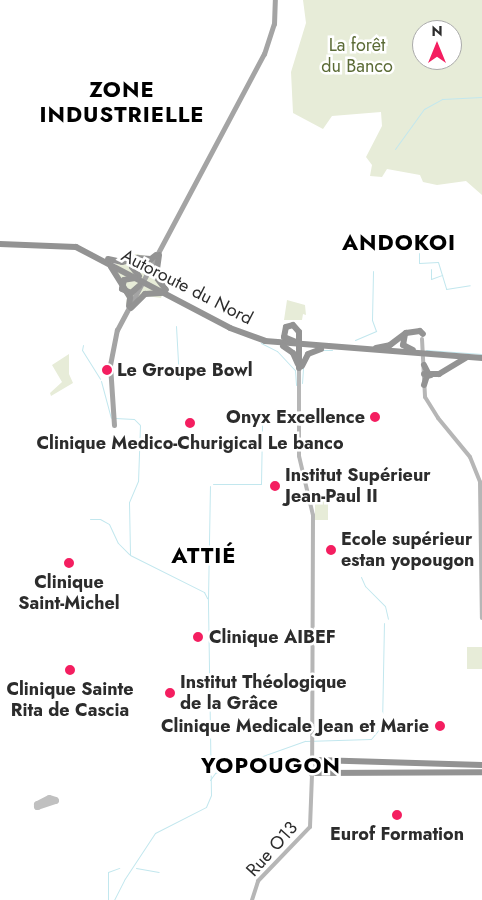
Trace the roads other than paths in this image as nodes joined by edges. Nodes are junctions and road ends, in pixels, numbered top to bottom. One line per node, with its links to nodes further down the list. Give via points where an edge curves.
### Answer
1 (276, 0): 3 (main road, via 275,29 263,61)
2 (1, 243): 4 (highway, Autoroute du Nord, via 66,243)
3 (158, 255): 5 (highway); 6 (main road); 8 (highway, via 156,279)
4 (99, 257): 5 (highway, via 120,262); 6 (highway, Autoroute du Nord); 7 (highway, via 114,270)
5 (145, 258): 6 (highway)
6 (143, 280): 7 (highway); 8 (highway, Autoroute du Nord); 9 (main road)
7 (127, 294): 9 (highway)
8 (172, 296): 9 (highway, via 149,293); 11 (highway, Autoroute du Nord, via 248,336); 12 (highway, Autoroute du Nord, via 240,330 265,339)
9 (130, 307): 23 (main road, via 114,349)
10 (421, 332): 14 (highway, via 406,333 390,345); 15 (highway, via 406,334 402,338 405,347); 16 (main road)
11 (277, 343): 13 (highway, Autoroute du Nord); 19 (highway, via 293,353)
12 (299, 343): 14 (highway, Autoroute du Nord); 19 (highway)
13 (328, 347): 16 (highway, Autoroute du Nord); 19 (highway, via 310,352)
14 (376, 348): 15 (highway, Autoroute du Nord)
15 (413, 350): 18 (highway, Autoroute du Nord)
16 (424, 353): 17 (highway, Autoroute du Nord); 20 (main road); 20 (highway, via 439,358 444,364 440,372)
17 (473, 357): 18 (highway, Autoroute du Nord); 20 (highway, via 457,361 440,373)
18 (482, 357)
19 (300, 367): 26 (main road, via 300,458 312,507)
20 (425, 373): 21 (highway); 22 (main road, via 425,397)
21 (424, 385): 22 (main road)
22 (431, 408): 24 (main road, via 470,456 479,477)
23 (115, 420)
24 (482, 572): 25 (main road)
25 (482, 618)
26 (312, 646): 27 (main road); 27 (main road)
27 (312, 692): 28 (main road)
28 (314, 759): 30 (highway); 32 (main road); 32 (main road, via 308,760 308,767)
29 (482, 764): 30 (highway)
30 (447, 769): 31 (highway); 32 (highway)
31 (482, 773)
32 (314, 774): 33 (main road, Rue O13, via 307,832 258,881)
33 (252, 900)

